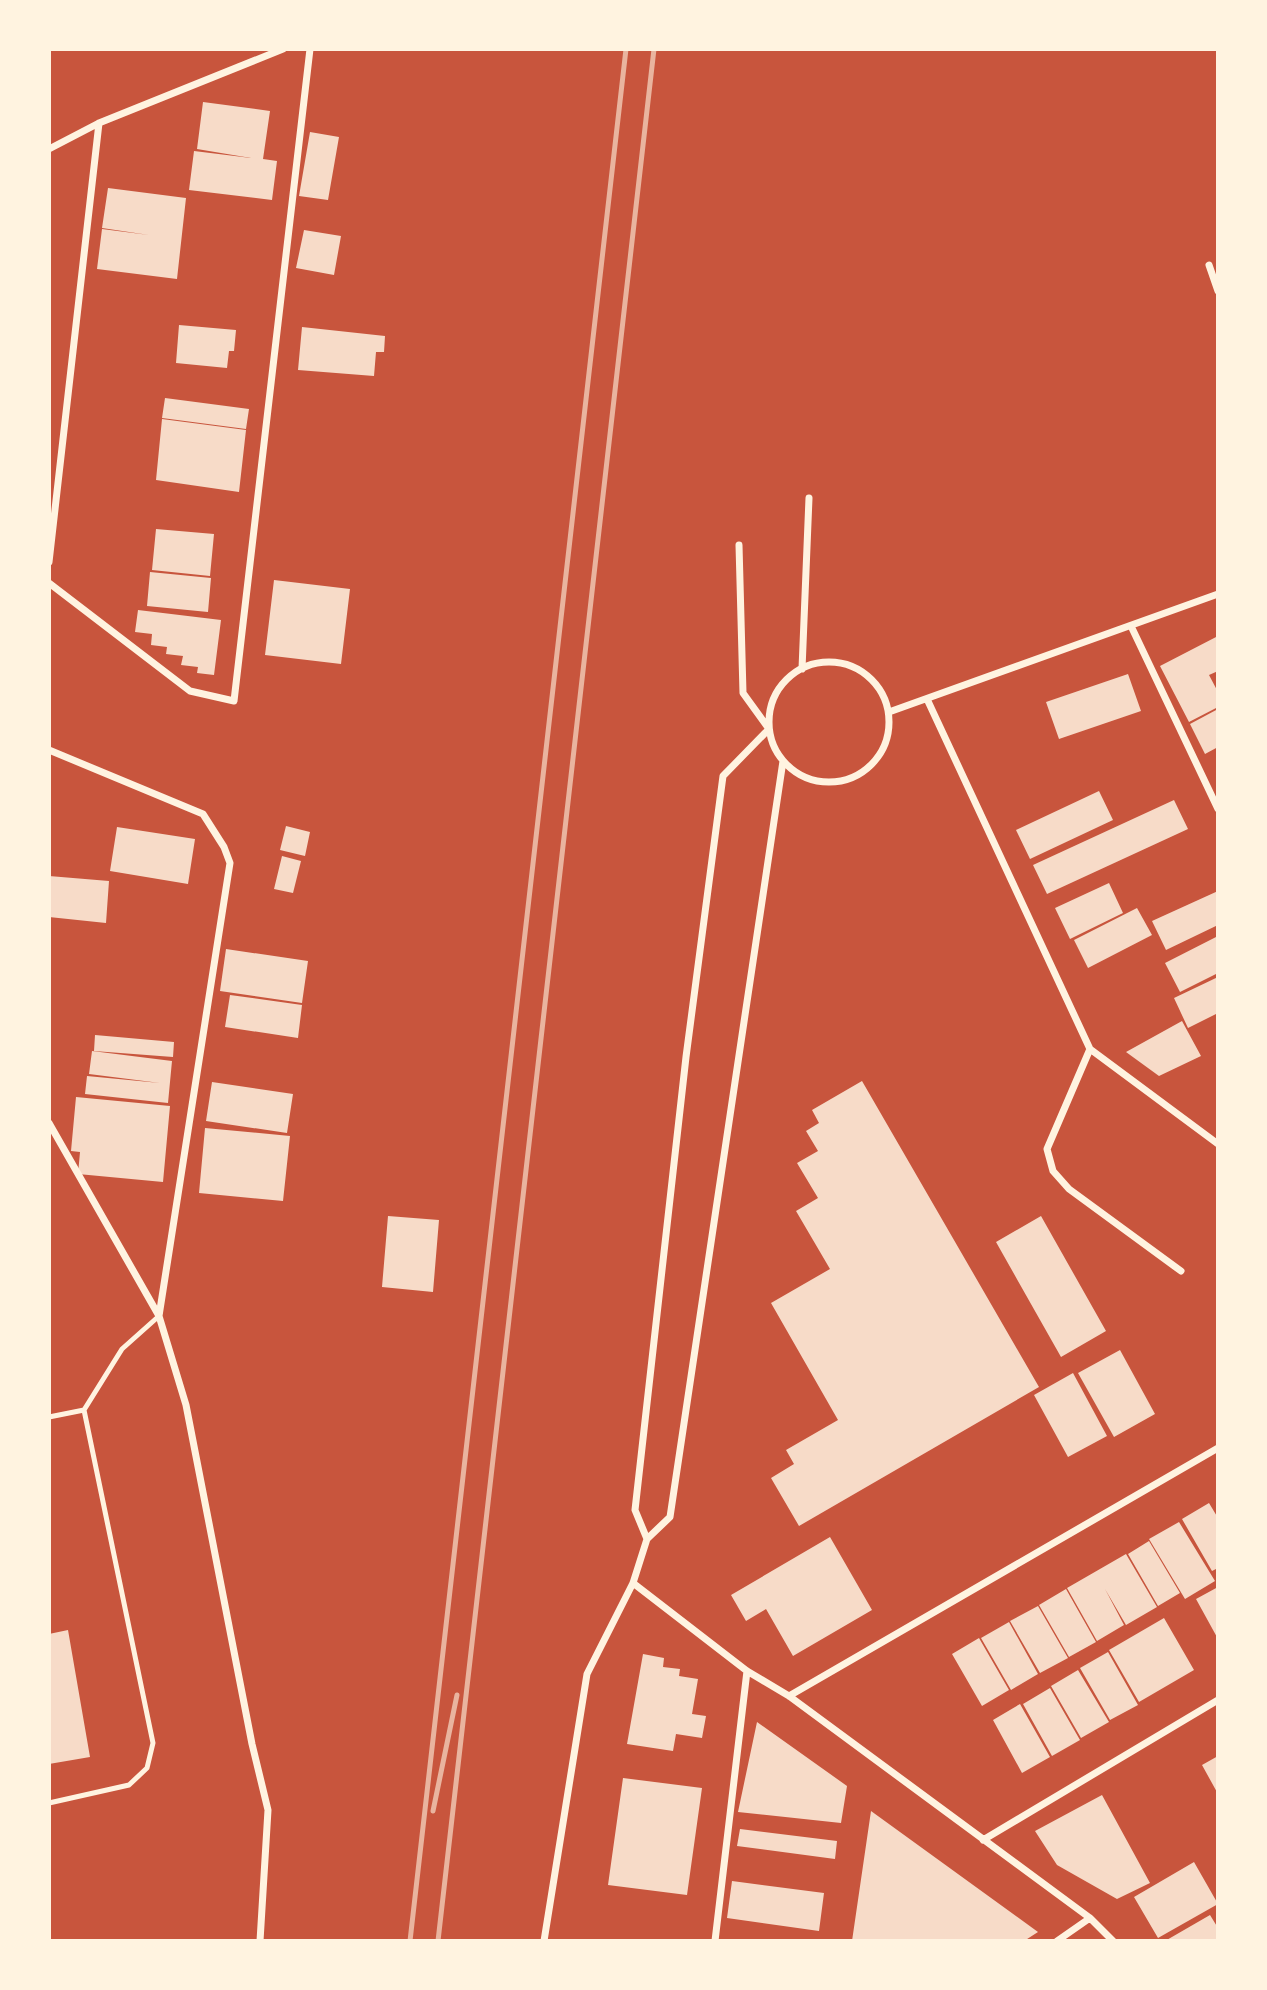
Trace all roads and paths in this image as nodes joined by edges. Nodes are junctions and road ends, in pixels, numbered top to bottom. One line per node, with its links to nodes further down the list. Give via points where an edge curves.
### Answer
1 (283, 49): 3 (street)
2 (310, 49): 10 (street, via 234,701 190,691)
3 (99, 123): 4 (street); 9 (street)
4 (49, 149)
5 (1209, 265): 6 (street)
6 (1218, 291)
7 (810, 498): 13 (street)
8 (739, 545): 16 (street, via 743,693)
9 (49, 562)
10 (49, 583)
11 (1218, 594): 12 (street)
12 (1131, 626): 14 (street); 19 (street)
13 (802, 669): 15 (street, via 819,663 854,668 870,678); 16 (street, via 776,694)
14 (928, 699): 15 (street); 20 (street)
15 (889, 712): 18 (street, via 882,751 853,777 834,782 814,780)
16 (769, 729): 18 (street); 28 (street, via 723,776 635,1510)
17 (49, 750): 24 (street, via 202,814 230,863)
18 (783, 761): 28 (street, via 670,1517)
19 (1218, 808)
20 (1090, 1049): 22 (street); 23 (street, via 1048,1149 1053,1171 1069,1189)
21 (49, 1123): 24 (street)
22 (1218, 1144)
23 (1181, 1271)
24 (159, 1316): 25 (lane, via 122,1349); 36 (street, via 186,1405 268,1810)
25 (85, 1410): 26 (lane); 33 (lane, via 153,1743 147,1768 129,1785)
26 (49, 1417)
27 (1218, 1448): 31 (street)
28 (648, 1539): 29 (street)
29 (633, 1583): 30 (street); 37 (street, via 587,1674)
30 (747, 1671): 31 (street); 38 (street)
31 (789, 1696): 34 (street)
32 (1218, 1700): 34 (street)
33 (49, 1802)
34 (983, 1840): 35 (street)
35 (1090, 1918): 39 (street); 40 (street)
36 (260, 1941)
37 (544, 1941)
38 (715, 1941)
39 (1057, 1941)
40 (1113, 1941)

